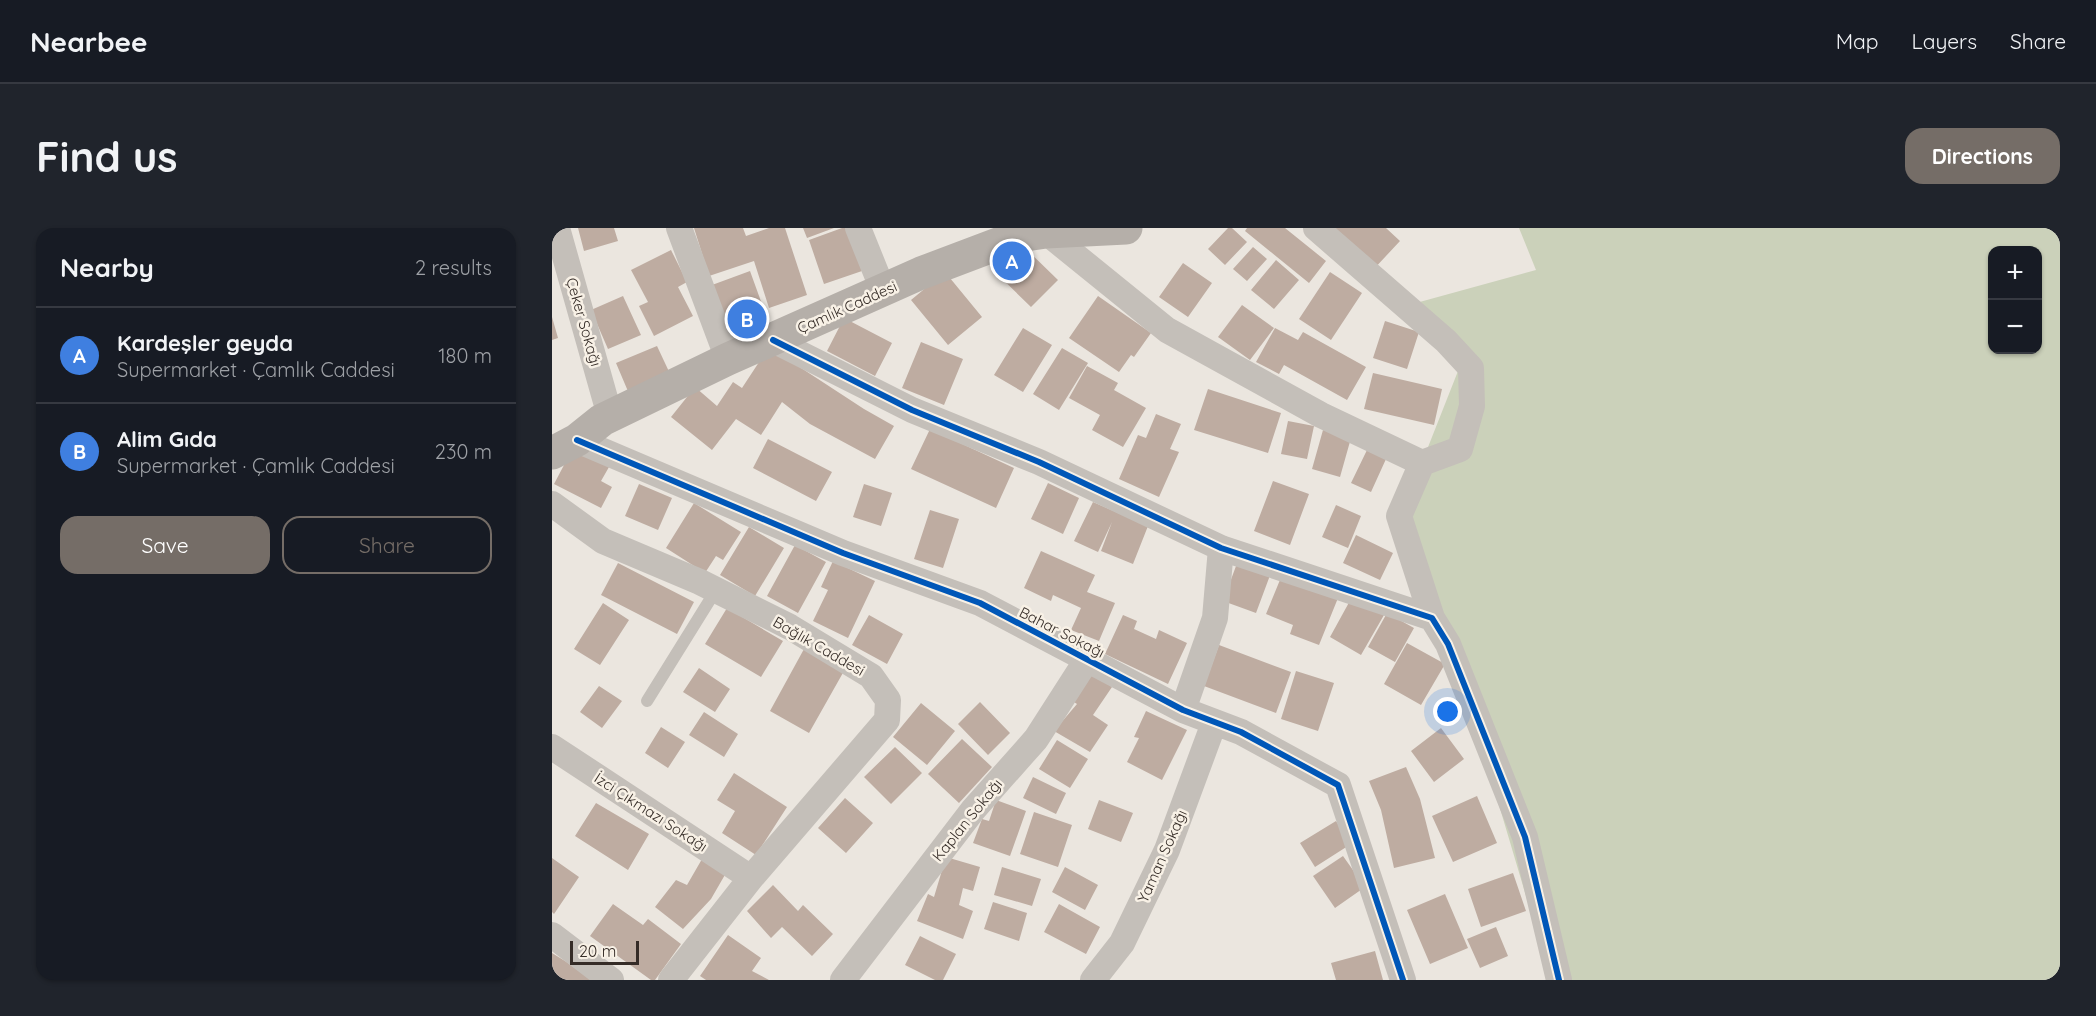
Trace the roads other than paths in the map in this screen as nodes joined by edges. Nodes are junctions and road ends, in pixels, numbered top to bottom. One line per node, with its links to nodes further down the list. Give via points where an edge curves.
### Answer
1 (558, 228): 10 (street, Çeker Sokağı)
2 (679, 228): 9 (street)
3 (858, 228): 7 (street)
4 (1120, 228): 6 (street, Çamlık Caddesi)
5 (1316, 228): 12 (street, via 1446,341 1471,368 1472,406 1460,449)
6 (1027, 232): 7 (street, Çamlık Caddesi); 12 (street, via 1167,330 1321,415)
7 (883, 290): 8 (street, Çamlık Caddesi)
8 (773, 340): 9 (street, Çamlık Caddesi); 14 (street, via 912,410 1039,462)
9 (728, 359): 10 (street, Çamlık Caddesi)
10 (610, 416): 11 (street, Çamlık Caddesi)
11 (564, 447): 17 (street, Bahar Sokağı, via 980,603)
12 (1422, 463): 16 (street, via 1399,516)
13 (552, 504): 15 (street, Bağlık Caddesi, via 603,542)
14 (1221, 548): 16 (street); 19 (street, via 1215,618)
15 (716, 590): 18 (lane); 22 (street, Bağlık Caddesi, via 790,627 871,676 888,700 887,720)
16 (1432, 618): 29 (street, via 1448,644 1525,837)
17 (1088, 658): 19 (street, Bahar Sokağı); 24 (street, Kaplan Sokağı, via 1036,739 973,810)
18 (647, 701)
19 (1183, 710): 20 (street, Bahar Sokağı)
20 (1214, 723): 27 (street, Yaman Sokağı, via 1167,850 1122,943); 28 (street, Bahar Sokağı, via 1240,732 1338,784)
21 (552, 747): 22 (street, İzci Çıkmazı Sokağı)
22 (751, 878): 26 (street, Bağlık Caddesi)
23 (552, 935): 25 (street)
24 (850, 979)
25 (611, 980)
26 (671, 980)
27 (1093, 980)
28 (1403, 980)
29 (1558, 980)

